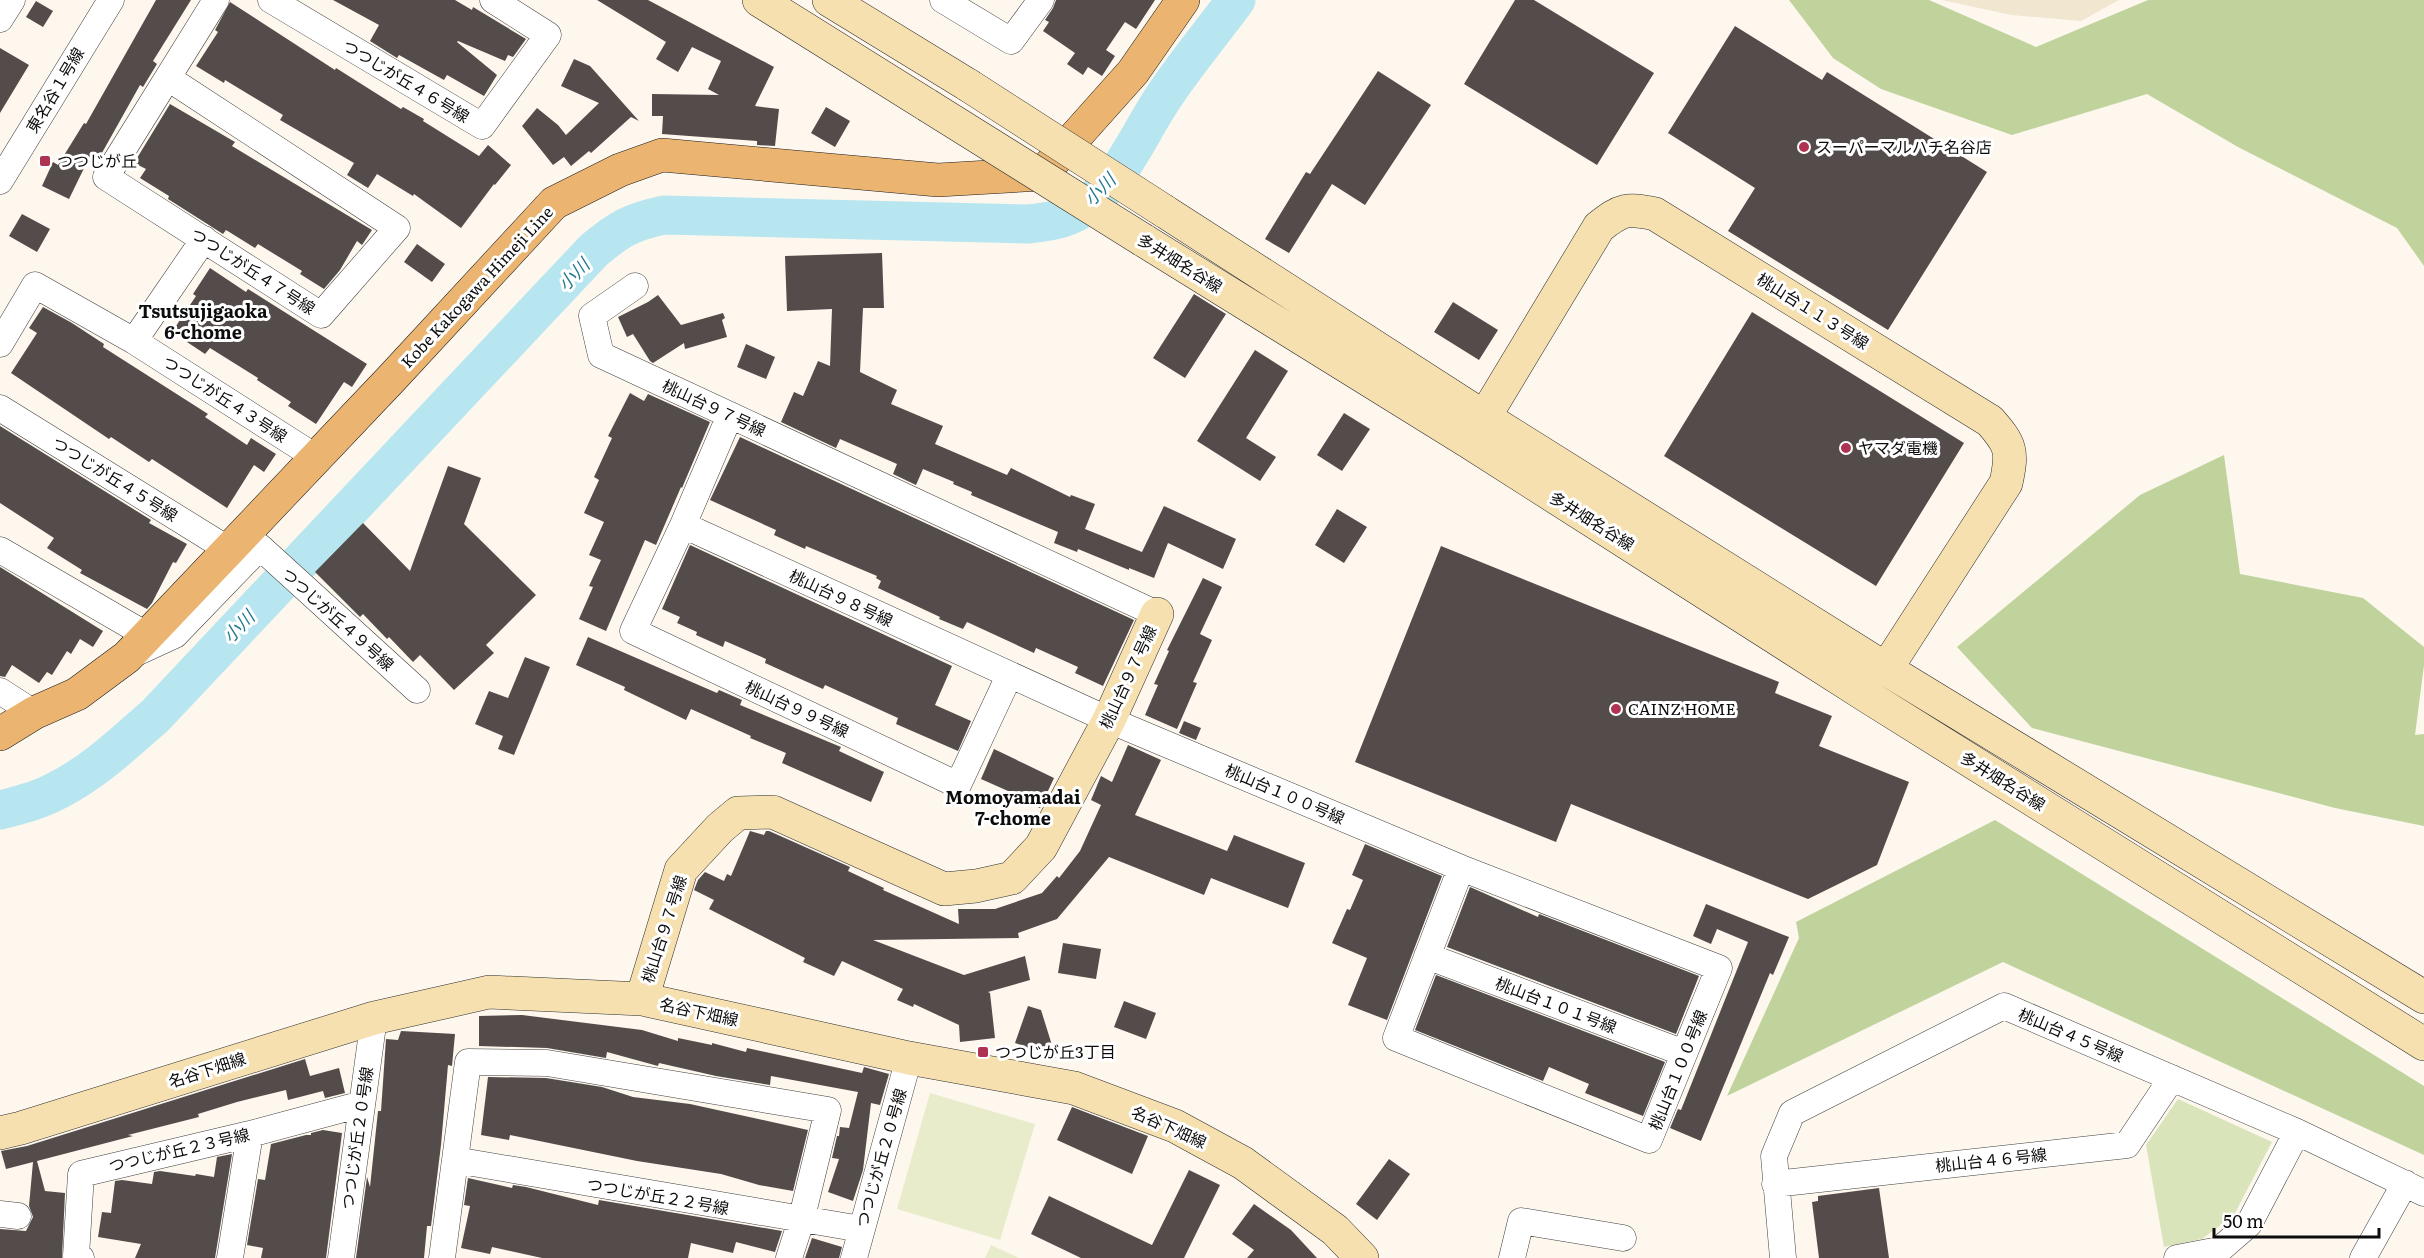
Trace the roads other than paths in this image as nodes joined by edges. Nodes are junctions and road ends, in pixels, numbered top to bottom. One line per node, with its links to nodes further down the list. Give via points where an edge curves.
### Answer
1 (12, 0): 11 (street)
2 (111, 0): 13 (street, 東名谷１号線)
3 (216, 0): 12 (street, つつじが丘４７号線)
4 (271, 0): 5 (street, つつじが丘４６号線, via 482,126 548,35)
5 (493, 0)
6 (759, 0): 20 (street, 多井畑名谷線, bridge, via 1143,240)
7 (829, 0): 20 (street, 多井畑名谷線, bridge, via 1164,211)
8 (943, 0): 9 (street, via 1011,41)
9 (1041, 0)
10 (1183, 0): 21 (main road, Kobe Kakogawa Himeji Line, via 1132,72 1042,174 938,180 662,155 620,170 554,203)
11 (0, 19)
12 (168, 78): 14 (street, つつじが丘４７号線, via 106,177); 14 (street, つつじが丘４７号線, via 397,228 321,315)
13 (0, 180)
14 (204, 239): 16 (street)
15 (635, 286): 19 (street, 桃山台９７号線, via 592,316 601,355)
16 (134, 341): 17 (street, つつじが丘４３号線, via 35,285); 21 (street, つつじが丘４３号線)
17 (0, 344)
18 (0, 408): 23 (street, つつじが丘４５号線)
19 (730, 415): 22 (street); 25 (street, 桃山台９７号線)
20 (1476, 430): 27 (street, 多井畑名谷線); 27 (street, 桃山台１１３号線, via 1599,227 1614,215 1631,209 1655,214 1990,421 2006,439 2011,459 2006,483); 39 (street, 多井畑名谷線, via 1860,691)
21 (317, 458): 23 (main road, Kobe Kakogawa Himeji Line)
22 (683, 525): 28 (street, 桃山台９８号線); 28 (street, 桃山台９９号線, via 633,632 958,785)
23 (245, 548): 26 (main road, Kobe Kakogawa Himeji Line); 29 (street, つつじが丘４９号線, via 342,624)
24 (0, 550): 26 (street)
25 (1157, 614): 32 (street, 桃山台９７号線)
26 (137, 647): 31 (main road, Kobe Kakogawa Himeji Line, via 77,694)
27 (1886, 669): 36 (street, 多井畑名谷線)
28 (1009, 676): 32 (street, 桃山台９８号線)
29 (417, 690)
30 (0, 691): 31 (street)
31 (34, 712): 33 (main road, Kobe Kakogawa Himeji Line)
32 (1108, 720): 34 (street, 桃山台１００号線); 37 (street, 桃山台９７号線, via 1041,847 1012,878 944,889 773,812 738,813 681,870)
33 (0, 734)
34 (1461, 868): 35 (street, 桃山台１００号線); 40 (street, 桃山台１００号線, via 1719,968)
35 (1427, 956): 40 (street, 桃山台１０１号線); 40 (street, 桃山台１００号線, via 1395,1038 1649,1140)
36 (2424, 996)
37 (642, 999): 38 (street, 名谷下畑線, via 489,992); 41 (street, 名谷下畑線)
38 (374, 1018): 43 (street, つつじが丘２０号線); 45 (street, 名谷下畑線)
39 (2424, 1044)
40 (1684, 1053)
41 (909, 1058): 51 (street, つつじが丘２０号線); 59 (street, 名谷下畑線, via 1074,1088 1175,1126 1243,1163 1335,1230)
42 (2172, 1078): 44 (street, 桃山台４５号線); 48 (street, 桃山台４６号線, via 2127,1145); 48 (street, 桃山台４５号線, via 2004,1006 1792,1113 1774,1156)
43 (362, 1104): 46 (street, つつじが丘２３号線); 55 (street, つつじが丘２０号線)
44 (2296, 1132): 49 (street, 桃山台４５号線); 62 (street, via 2249,1224 2219,1250)
45 (0, 1133)
46 (250, 1134): 53 (street, つつじが丘２３号線, via 81,1173 76,1256); 54 (street)
47 (455, 1160): 50 (street, つつじが丘２２号線); 50 (street, via 468,1062 547,1063 828,1110); 56 (street)
48 (1775, 1184): 61 (street, 桃山台４５号線)
49 (2414, 1188): 63 (street)
50 (801, 1221): 51 (street, つつじが丘２２号線); 57 (street)
51 (861, 1229): 58 (street, つつじが丘２０号線)
52 (1623, 1238): 60 (street, via 1521,1221)
53 (81, 1258)
54 (230, 1258)
55 (341, 1258)
56 (442, 1258)
57 (789, 1258)
58 (854, 1258)
59 (1362, 1258)
60 (1512, 1258)
61 (1784, 1258)
62 (2177, 1258)
63 (2363, 1258)

